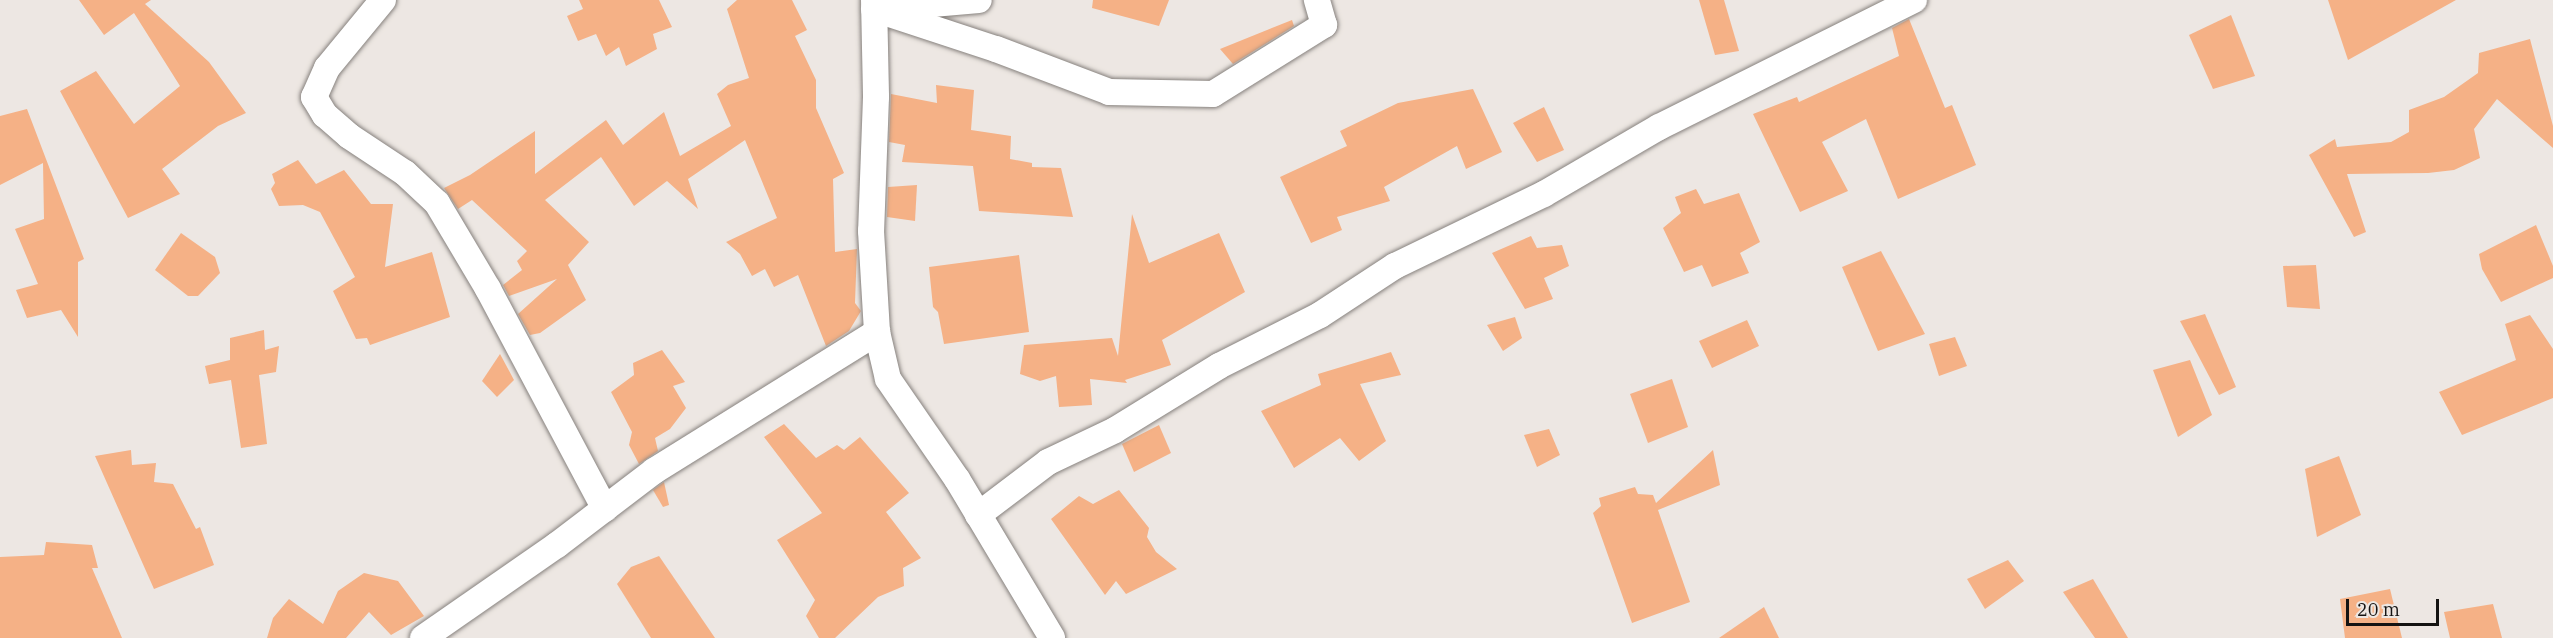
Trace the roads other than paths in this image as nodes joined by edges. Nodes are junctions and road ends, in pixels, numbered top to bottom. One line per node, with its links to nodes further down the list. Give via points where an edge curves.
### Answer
1 (383, 0): 7 (street, via 327,68 314,97 325,114 349,136 405,174 437,203 488,289)
2 (979, 0): 5 (street)
3 (1317, 0): 5 (street, via 1324,25 1213,94 1109,92)
4 (1914, 0): 8 (street, via 1659,127 1544,194 1395,266 1320,315 1219,366 1115,430 1048,462)
5 (874, 5): 6 (street, via 876,97 871,231)
6 (877, 332): 7 (street, via 654,471); 8 (street, via 888,379)
7 (605, 509): 9 (street)
8 (978, 515): 10 (street)
9 (423, 638)
10 (1052, 638)

